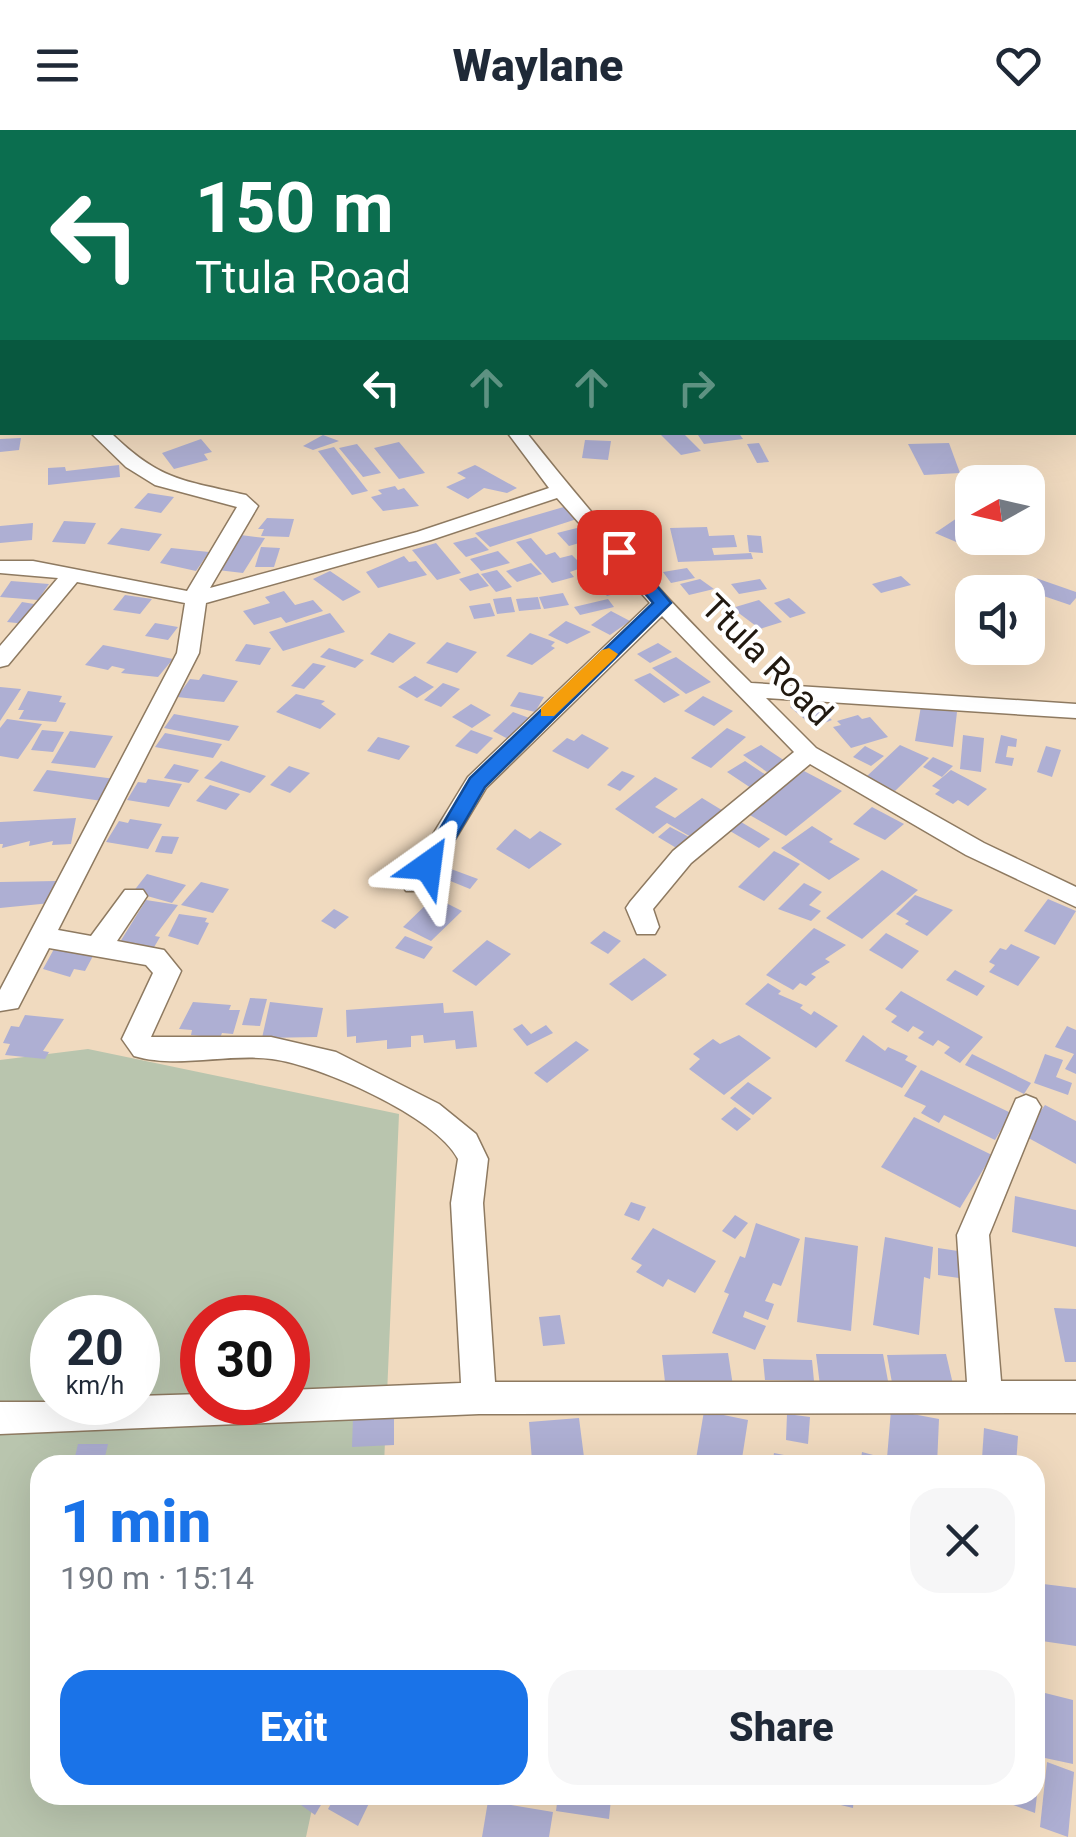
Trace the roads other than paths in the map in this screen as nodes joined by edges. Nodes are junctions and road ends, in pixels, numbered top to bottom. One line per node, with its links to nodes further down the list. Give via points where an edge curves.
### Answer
1 (103, 435): 6 (street, via 153,479 246,502 247,511)
2 (518, 435): 3 (street, Ttula Road)
3 (561, 490): 6 (street); 7 (street, Ttula Road)
4 (0, 566): 5 (street)
5 (72, 575): 6 (street); 8 (street)
6 (195, 599): 16 (street, via 188,652)
7 (662, 603): 9 (street, Ttula Road); 12 (street, via 478,783)
8 (0, 660)
9 (746, 690): 10 (street); 11 (street, Ttula Road)
10 (1076, 711)
11 (808, 753): 14 (street, Ttula Road); 15 (street, via 682,857 639,908)
12 (416, 886)
13 (134, 896): 17 (street)
14 (1076, 898)
15 (646, 928)
16 (42, 937): 17 (street); 18 (street, via 8,1000)
17 (98, 947): 21 (street, via 154,957 166,970 136,1039 144,1048 270,1048 336,1062 429,1112 464,1143 473,1159 468,1203)
18 (0, 1001)
19 (1026, 1107): 22 (street, via 972,1236)
20 (1076, 1397): 22 (street)
21 (479, 1398): 22 (street); 23 (street)
22 (985, 1399)
23 (0, 1418)

